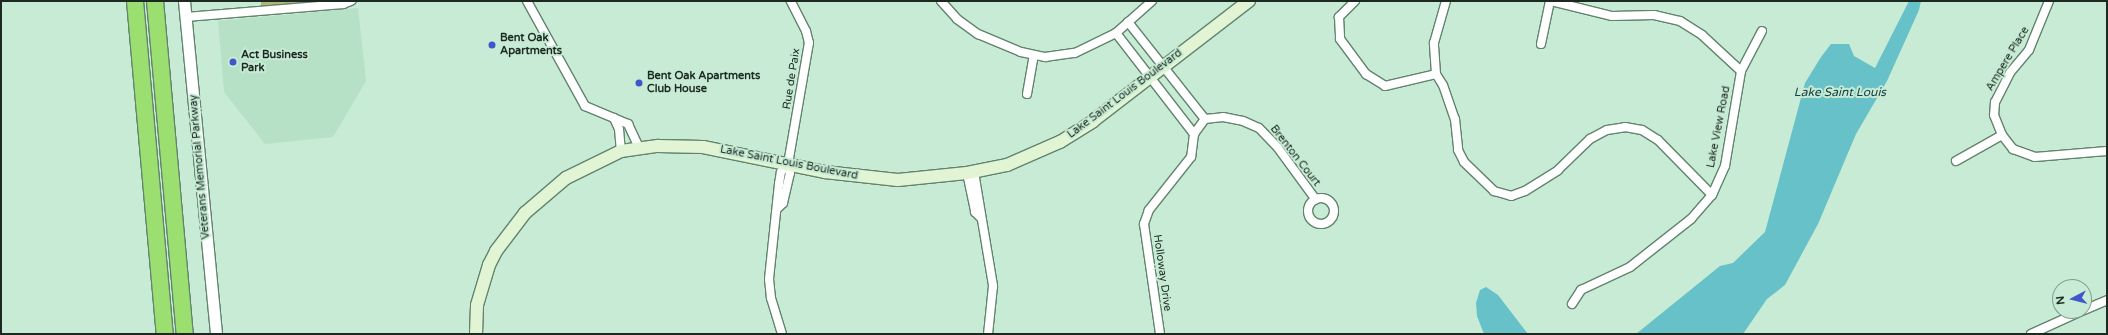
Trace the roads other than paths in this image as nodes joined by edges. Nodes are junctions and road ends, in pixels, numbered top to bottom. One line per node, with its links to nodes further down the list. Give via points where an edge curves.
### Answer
1 (135, 1): 41 (highway)
2 (155, 1): 42 (highway)
3 (184, 1): 14 (street, Veterans Memorial Parkway)
4 (351, 1): 14 (street, via 343,4)
5 (527, 1): 25 (street, via 585,106)
6 (791, 1): 33 (street, Rue de Paix, via 809,43)
7 (941, 1): 19 (street, via 957,19 978,34)
8 (1152, 1): 15 (street)
9 (1249, 1): 20 (main road, Lake Saint Louis Boulevard)
10 (1354, 1): 22 (street, via 1339,17 1338,32 1340,39 1366,74 1386,86)
11 (1446, 1): 22 (street, via 1434,43)
12 (1550, 1): 18 (street); 21 (street, via 1612,16 1654,15 1680,21 1702,35)
13 (2049, 1): 28 (street, Ampere Place, via 2029,50 2010,73 1995,102 1994,115)
14 (186, 17): 43 (street, Veterans Memorial Parkway)
15 (1128, 22): 17 (street); 20 (street)
16 (1762, 31): 21 (street, Lake View Road)
17 (1116, 32): 19 (street, via 1075,53); 23 (street)
18 (1541, 44)
19 (1034, 56): 24 (street)
20 (1163, 67): 23 (main road, Lake Saint Louis Boulevard); 26 (street)
21 (1741, 72): 35 (street, Lake View Road, via 1725,166)
22 (1436, 74): 35 (street, via 1443,85 1455,119 1458,150 1464,162 1494,192 1511,196 1525,191 1558,170 1590,139 1607,130 1625,127 1642,130 1658,140)
23 (1151, 77): 27 (street); 34 (main road, Lake Saint Louis Boulevard, via 1060,142 1008,165)
24 (1027, 94)
25 (614, 118): 29 (street, via 628,124); 30 (street, via 619,129)
26 (1205, 119): 27 (street); 36 (street, Brenton Court, via 1223,117 1243,121 1259,128 1278,148)
27 (1194, 134): 47 (street, Holloway Drive, via 1191,158 1149,210 1144,224)
28 (2002, 135): 31 (street, Ampere Place, via 2012,149 2035,157); 32 (street)
29 (639, 148): 30 (main road, Lake Saint Louis Boulevard); 33 (main road, Lake Saint Louis Boulevard, via 680,145 703,147)
30 (621, 151): 44 (main road, Lake Saint Louis Boulevard, via 566,178 520,219 496,251 482,284)
31 (2107, 151)
32 (1956, 161)
33 (788, 164): 34 (main road, Lake Saint Louis Boulevard, via 825,172 898,180); 45 (street, Rue de Paix, via 780,178 776,201 778,208 769,279 771,298)
34 (971, 173): 46 (street, via 975,212 980,218 992,286)
35 (1712, 195): 38 (street, Lake View Road, via 1691,219 1630,268 1581,290)
36 (1316, 200)
37 (2107, 300): 39 (street)
38 (1572, 304)
39 (2092, 307)
40 (2065, 319): 48 (street)
41 (164, 334)
42 (185, 334)
43 (216, 334)
44 (476, 334)
45 (782, 334)
46 (988, 334)
47 (1160, 334)
48 (2031, 334)

